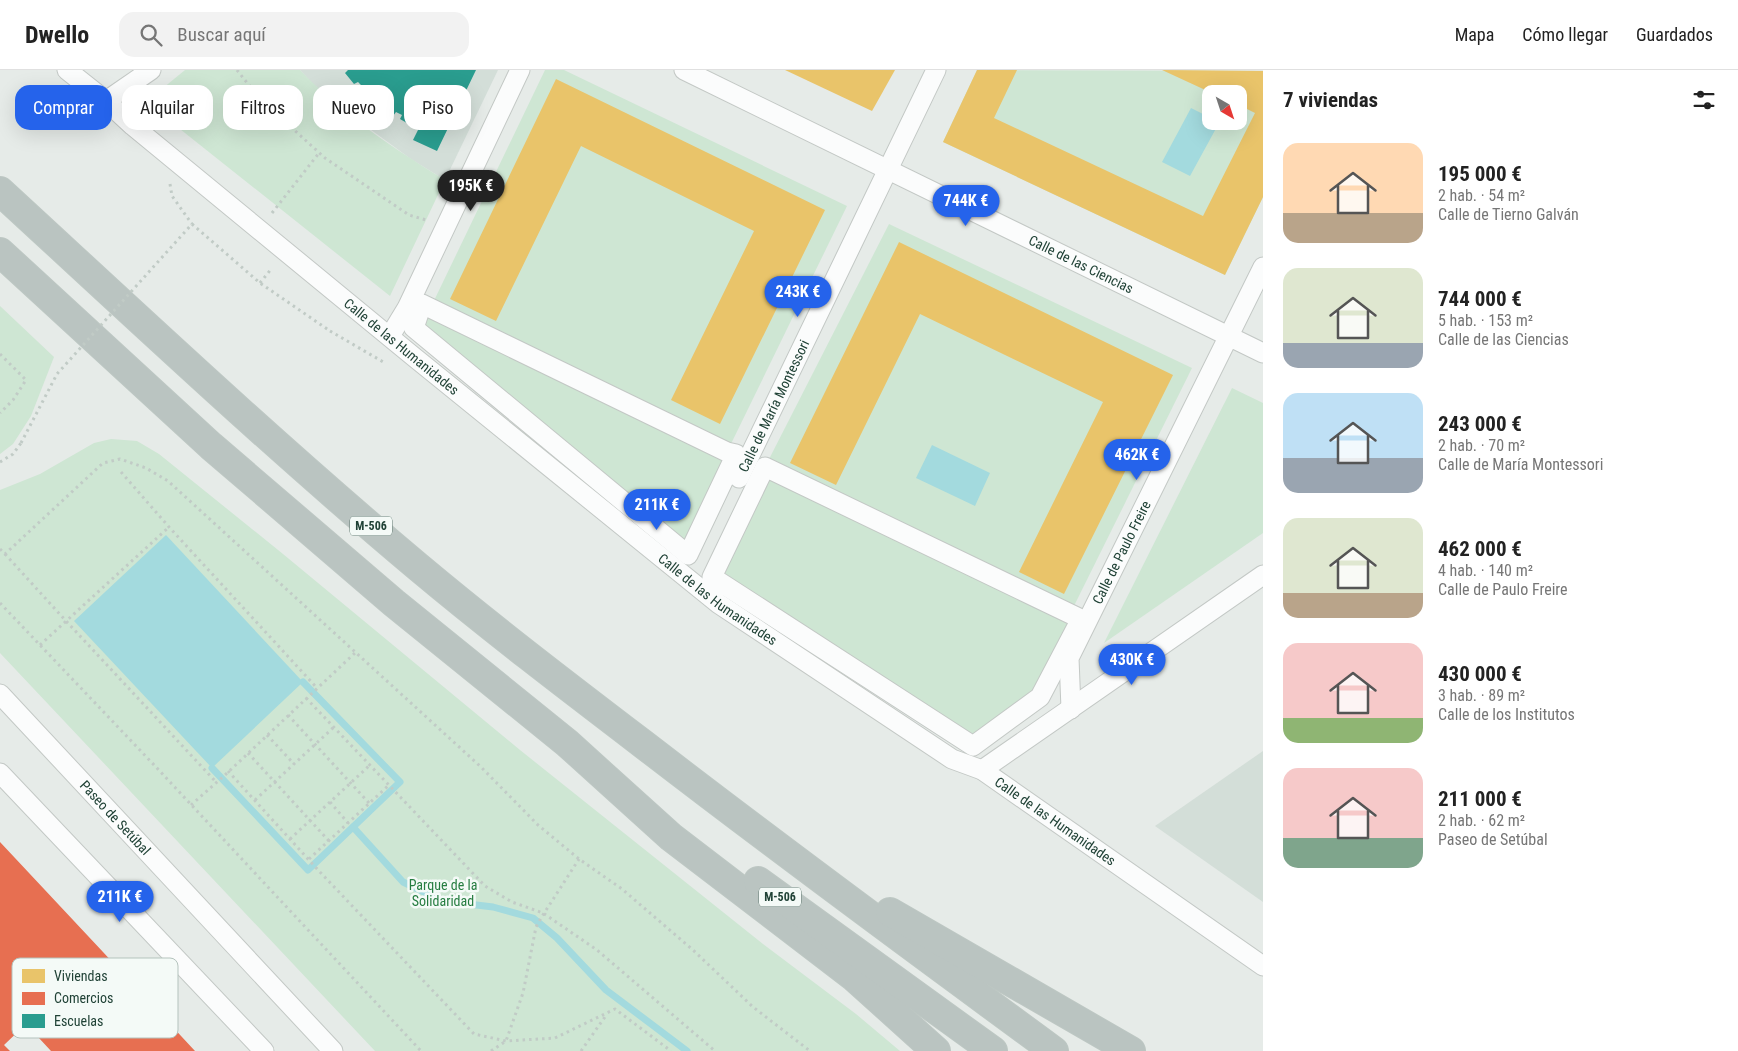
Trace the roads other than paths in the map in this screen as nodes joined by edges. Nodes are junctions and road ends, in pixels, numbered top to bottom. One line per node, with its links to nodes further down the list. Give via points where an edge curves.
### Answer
1 (67, 70): 6 (street, Calle de las Humanidades)
2 (151, 70): 7 (street)
3 (520, 70): 14 (street, via 407,308)
4 (684, 70): 9 (street, Calle de las Ciencias)
5 (936, 70): 9 (street, Calle de María Montessori)
6 (86, 85)
7 (112, 97)
8 (112, 106): 14 (street, Calle de las Humanidades)
9 (888, 170): 15 (street, Calle de las Ciencias); 18 (street, Calle de María Montessori)
10 (0, 191): 25 (highway, M-506, via 236,408 418,567)
11 (0, 252): 22 (highway, M-506, via 211,446 394,603)
12 (1263, 267): 15 (street, Calle de Paulo Freire)
13 (422, 304): 13 (street, via 736,454 688,555 414,328)
14 (390, 336): 18 (street, Calle de las Humanidades)
15 (1228, 337): 16 (street, Calle de las Ciencias); 21 (street, Calle de Paulo Freire, via 1068,658)
16 (1263, 353)
17 (1263, 575): 21 (street)
18 (689, 580): 23 (street, Calle de las Humanidades, via 719,604 952,759)
19 (1081, 619): 19 (street, via 1040,697 973,746 712,577 765,467)
20 (0, 694): 30 (street, Paseo de Setúbal)
21 (1071, 709): 23 (street)
22 (567, 743): 31 (highway, via 671,837 854,978); 32 (highway, M-506)
23 (982, 770): 28 (street, Calle de las Humanidades)
24 (0, 773): 26 (street)
25 (762, 836): 33 (highway, M-506); 34 (highway)
26 (176, 958)
27 (178, 960): 29 (street)
28 (1263, 966)
29 (264, 1051)
30 (333, 1051)
31 (936, 1051)
32 (993, 1051)
33 (1054, 1051)
34 (1131, 1051)

